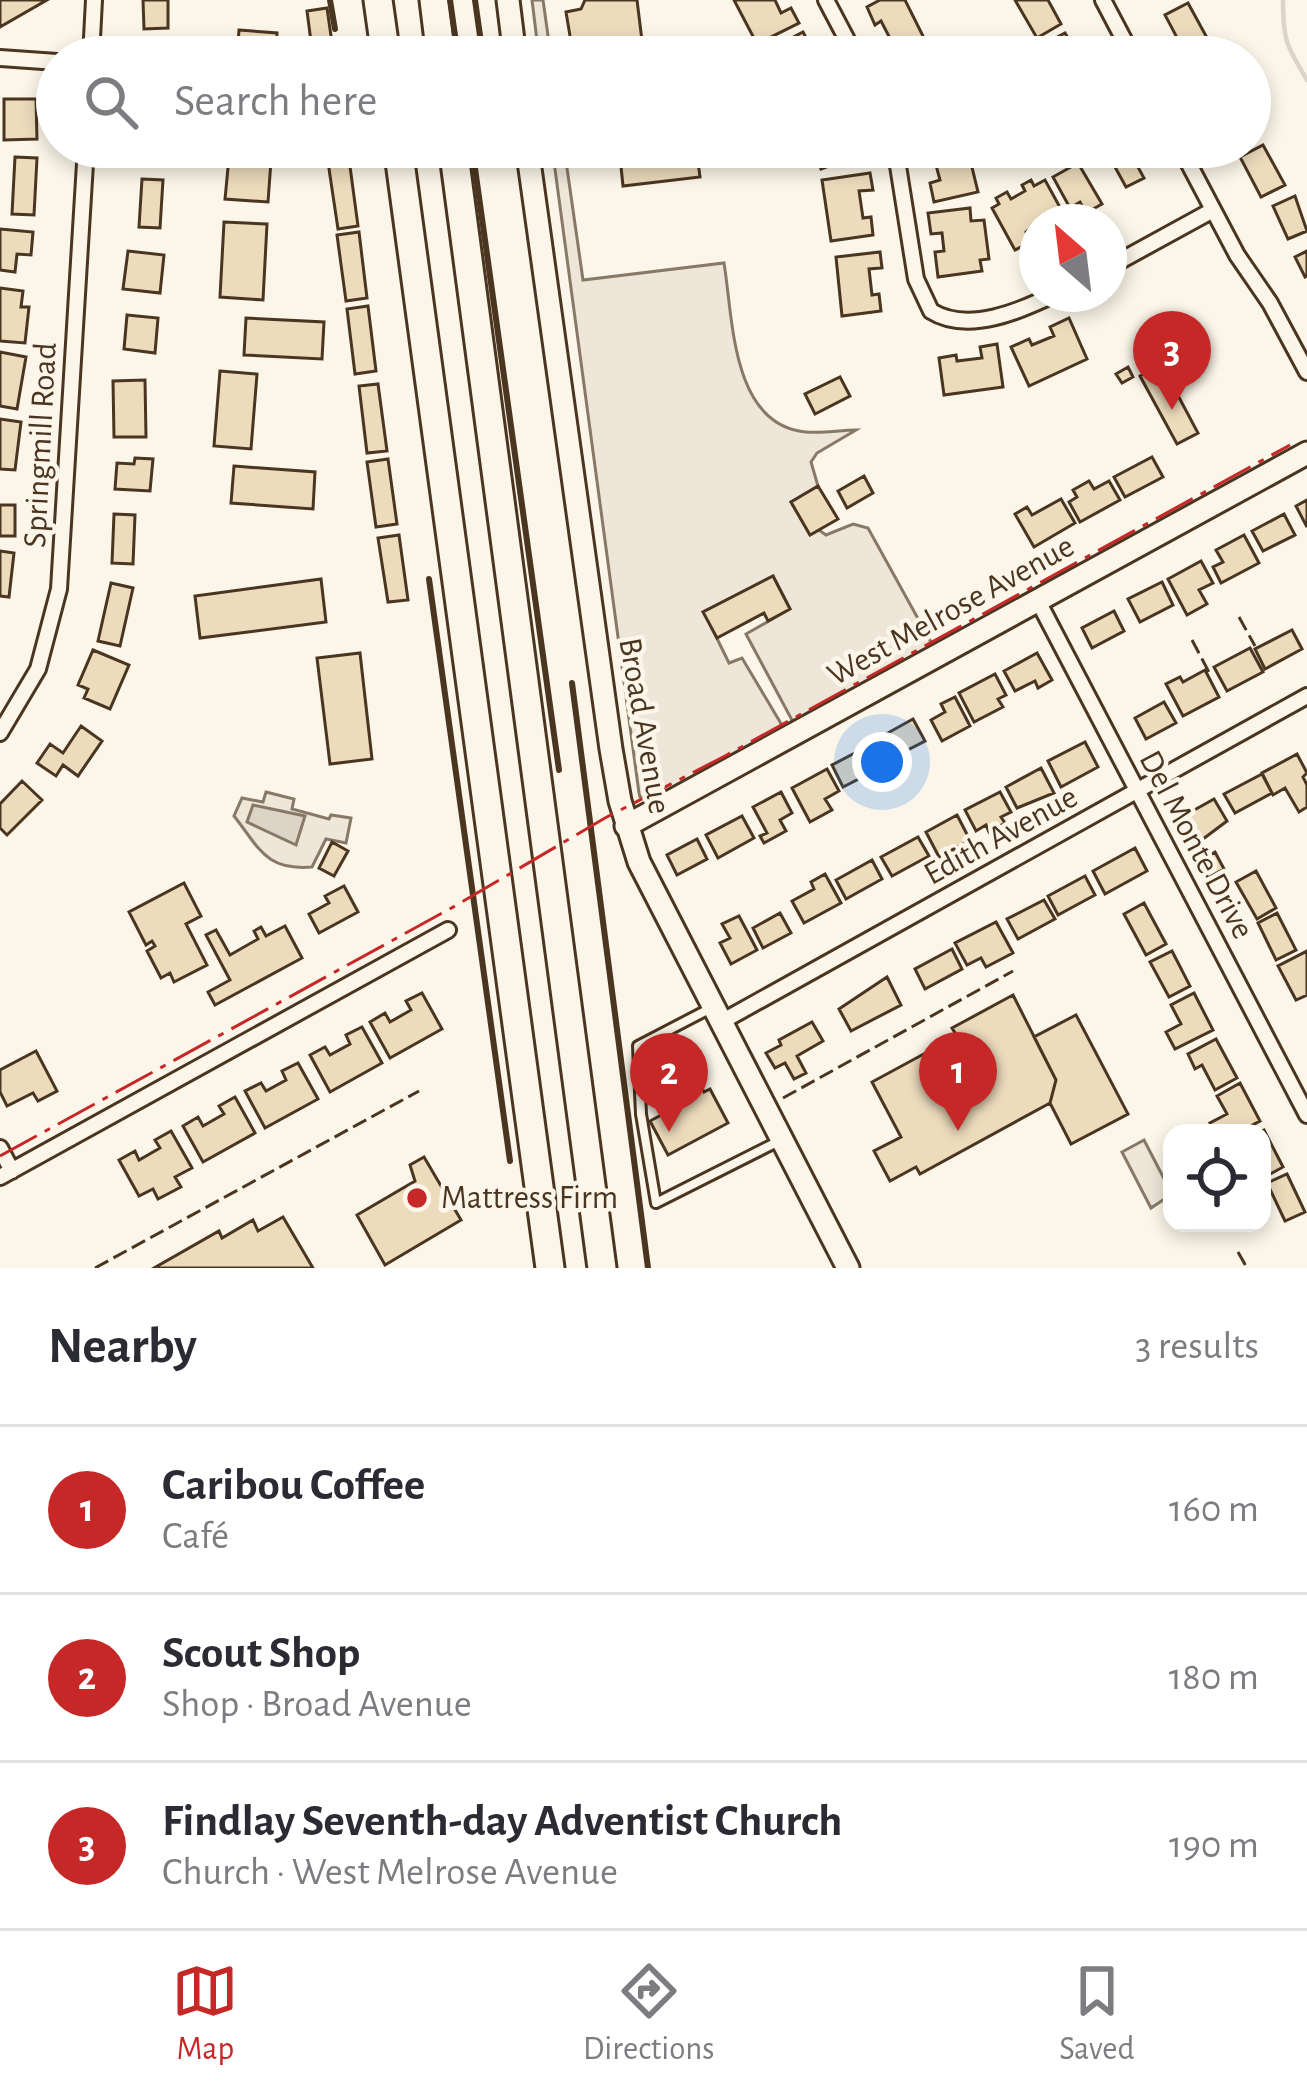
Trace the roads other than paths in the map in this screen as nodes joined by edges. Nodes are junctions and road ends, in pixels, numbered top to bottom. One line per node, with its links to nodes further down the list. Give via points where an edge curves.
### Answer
1 (94, 0): 7 (street)
2 (378, 0): 8 (highway)
3 (434, 0): 9 (highway)
4 (508, 0): 10 (main road)
5 (826, 0): 11 (street)
6 (1103, 0): 12 (street)
7 (92, 36)
8 (383, 36)
9 (438, 36)
10 (512, 36)
11 (845, 36)
12 (1121, 36)
13 (0, 58): 14 (street)
14 (36, 61)
15 (85, 168): 28 (street, Springmill Road, via 58,589 38,669)
16 (401, 168): 37 (highway)
17 (457, 168): 38 (highway)
18 (530, 168): 30 (main road, Broad Avenue)
19 (898, 168): 23 (street, via 916,279 931,311 975,320)
20 (1191, 168): 21 (street)
21 (1213, 209): 22 (street); 24 (street)
22 (1127, 257)
23 (1019, 309)
24 (1307, 372)
25 (1307, 453): 26 (main road, West Melrose Avenue)
26 (1038, 601): 29 (street, Del Monte Drive); 30 (main road, West Melrose Avenue)
27 (1307, 696): 29 (street, Edith Avenue)
28 (0, 734)
29 (1137, 791): 32 (street, Edith Avenue); 33 (street, Del Monte Drive)
30 (626, 826): 32 (main road, Broad Avenue)
31 (448, 930): 36 (street)
32 (717, 1015): 34 (main road, Broad Avenue); 34 (lane, via 638,1046 656,1203)
33 (1307, 1115)
34 (782, 1140): 39 (main road, Broad Avenue)
35 (0, 1148): 36 (street)
36 (6, 1174)
37 (550, 1268)
38 (602, 1268)
39 (848, 1268)

